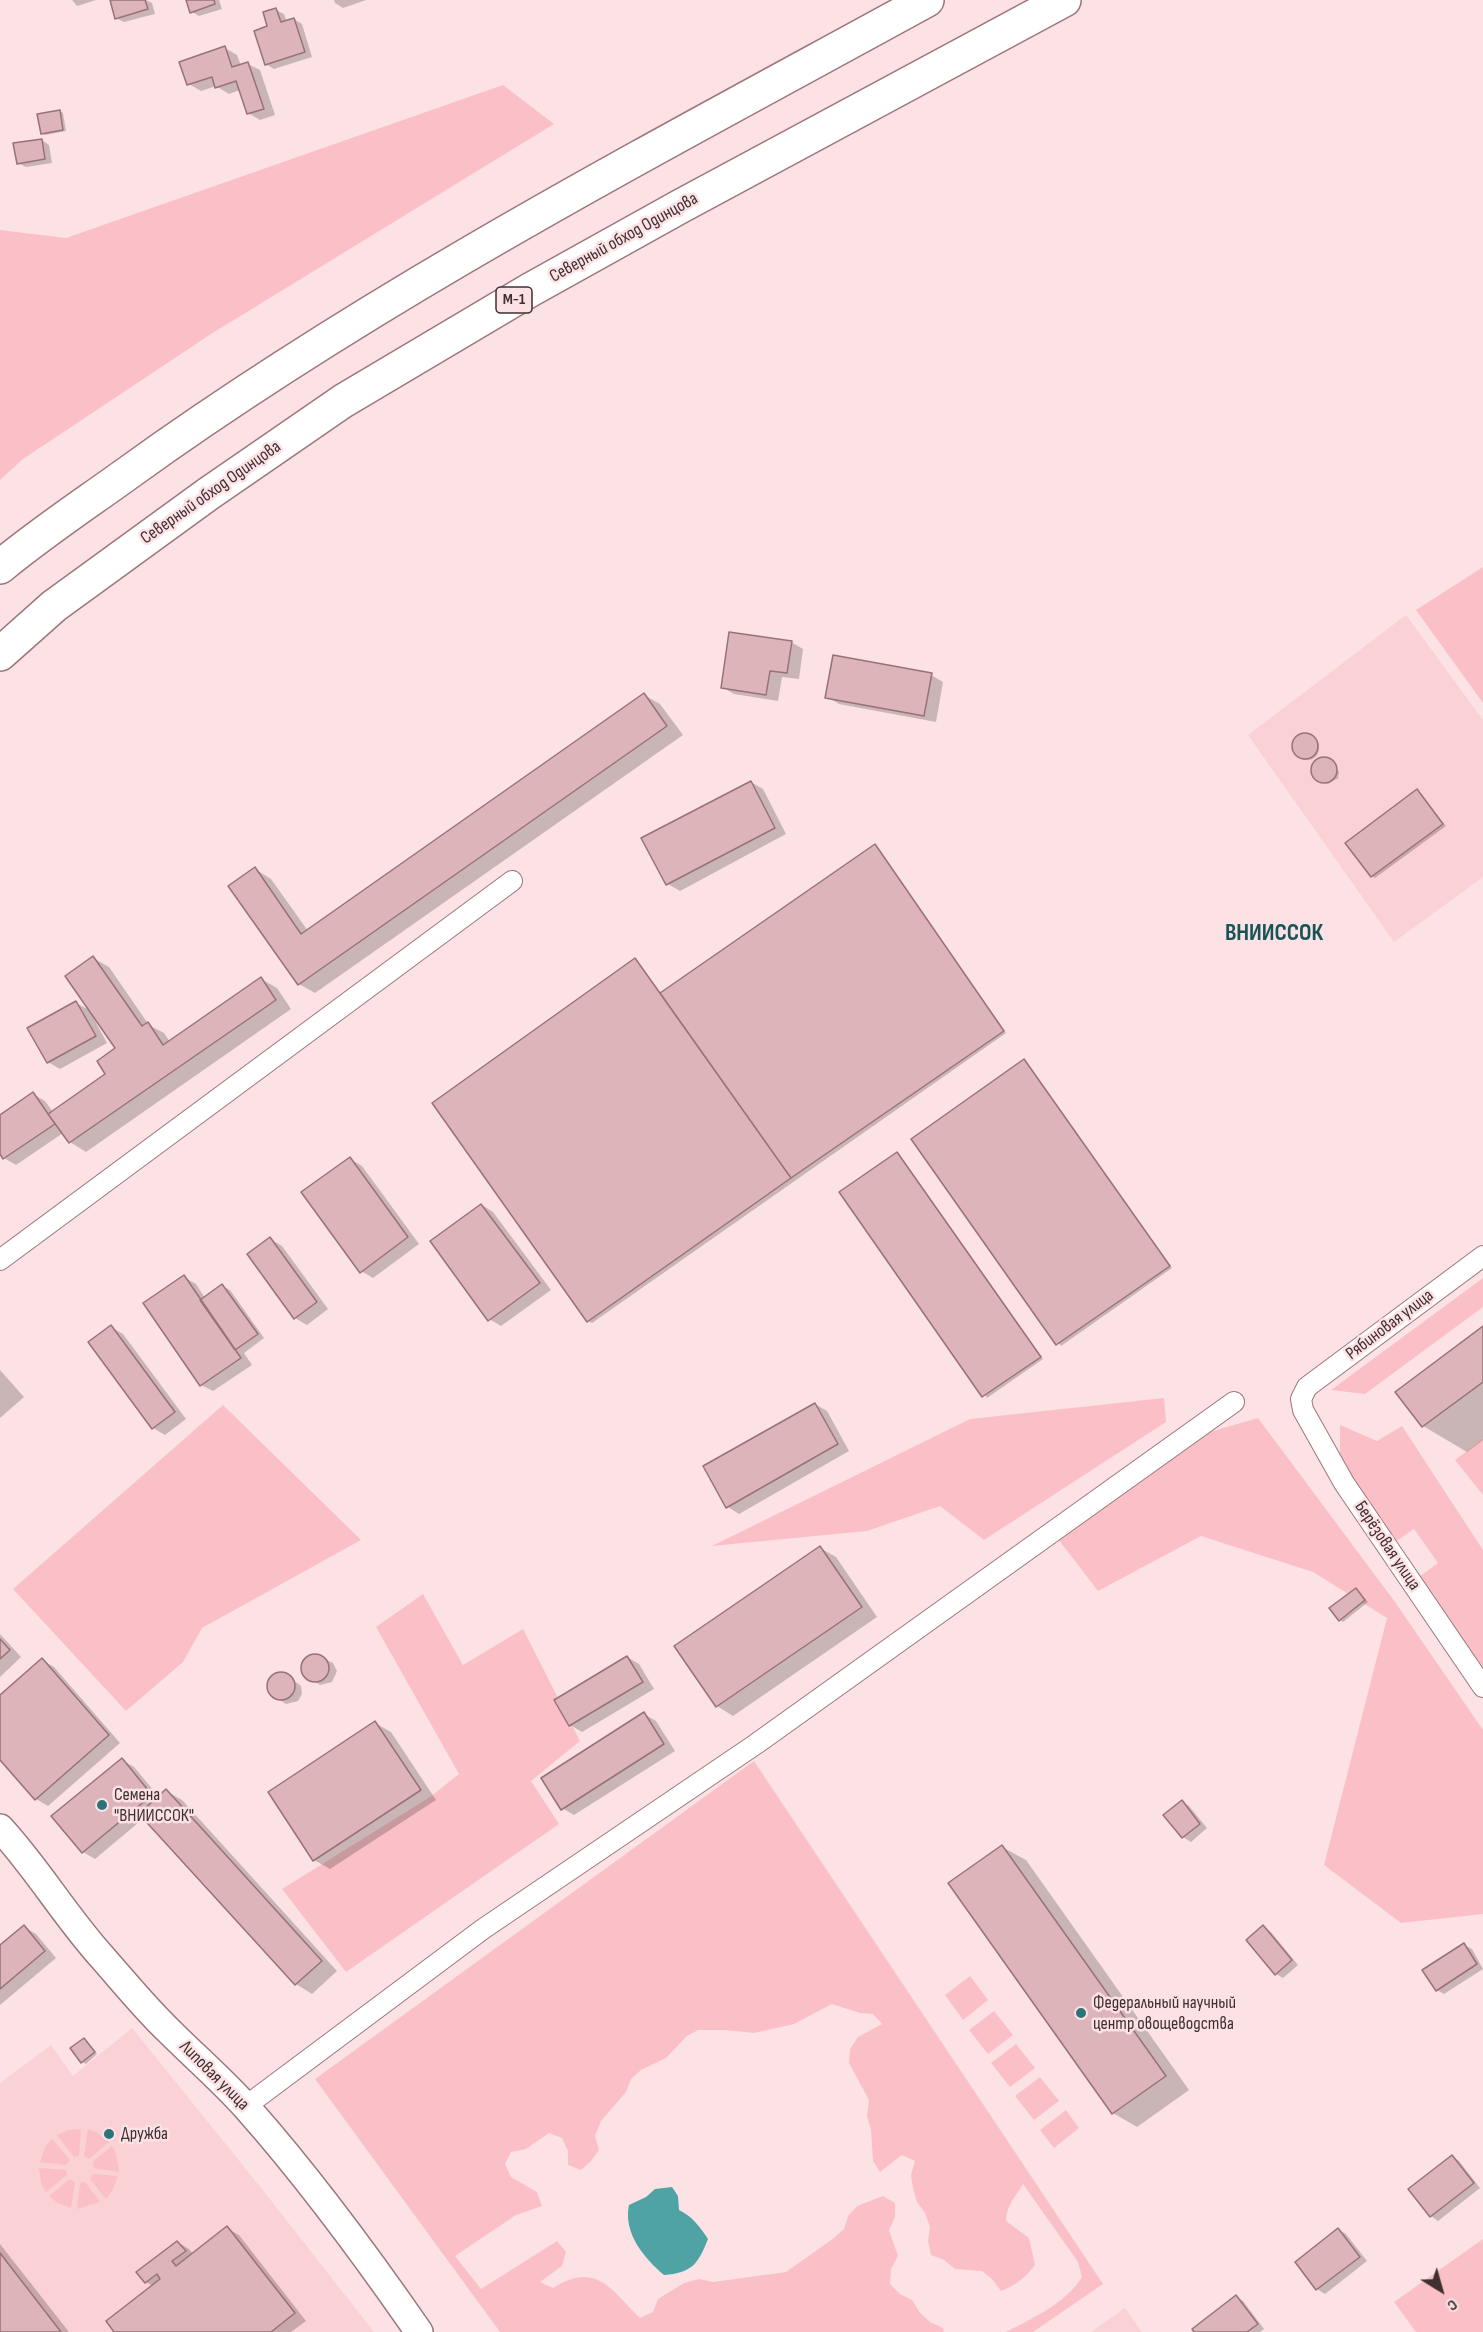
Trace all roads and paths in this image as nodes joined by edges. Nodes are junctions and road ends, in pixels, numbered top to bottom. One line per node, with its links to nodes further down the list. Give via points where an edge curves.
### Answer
1 (927, 0): 3 (highway, via 497,237 306,351 176,438)
2 (1064, 0): 4 (highway, Северный обход Одинцова / М-1, via 671,211 343,401 54,606)
3 (0, 567)
4 (0, 654)
5 (512, 881): 7 (street)
6 (1483, 1256): 8 (street, Рябиновая улица, via 1307,1387)
7 (0, 1260)
8 (1301, 1399): 10 (street, Берёзовая улица, via 1303,1410 1344,1483)
9 (1233, 1402): 12 (street, via 756,1744 483,1929)
10 (1483, 1687)
11 (0, 1828): 12 (street, Липовая улица, via 101,1956 167,2029)
12 (246, 2106): 13 (street, Липовая улица, via 310,2181)
13 (419, 2332)

